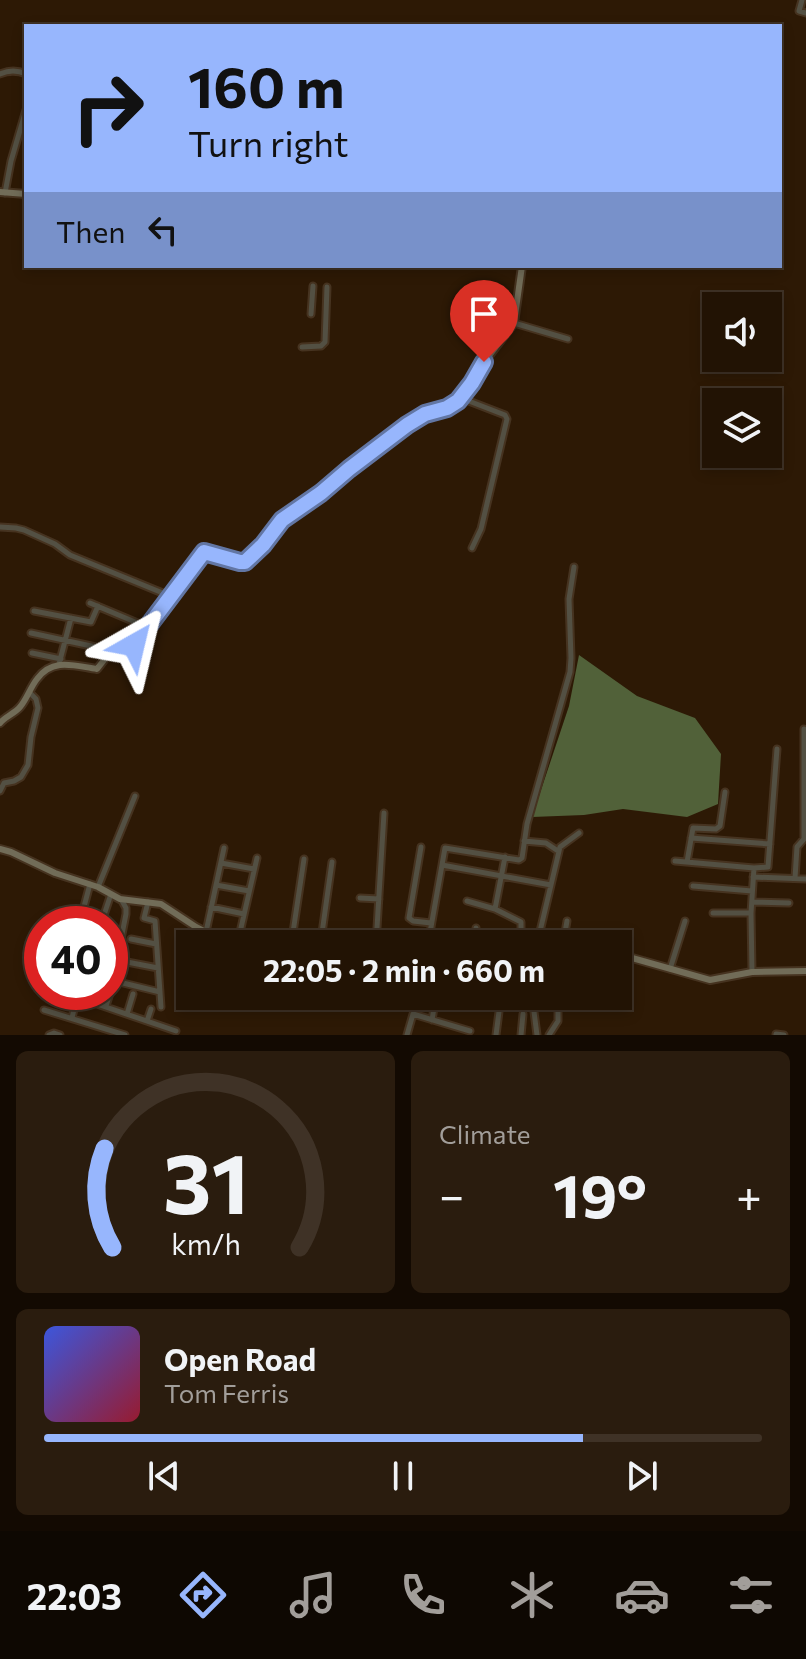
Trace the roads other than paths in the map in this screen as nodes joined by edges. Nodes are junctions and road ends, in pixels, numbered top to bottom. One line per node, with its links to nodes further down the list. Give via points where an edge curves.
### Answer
1 (802, 0): 2 (street, via 799,11)
2 (806, 13)
3 (24, 73): 4 (street)
4 (0, 74)
5 (24, 117): 6 (street)
6 (3, 192): 7 (street)
7 (24, 194)
8 (522, 268): 12 (street)
9 (313, 286): 11 (street)
10 (327, 287): 14 (street, via 325,342)
11 (311, 314)
12 (514, 323): 13 (street); 15 (street)
13 (568, 339)
14 (302, 347)
15 (461, 398): 17 (street, via 507,419); 19 (street, via 416,418 282,520 245,562 204,552)
16 (0, 527): 19 (street, via 24,530)
17 (472, 548)
18 (574, 567): 40 (street, via 570,672)
19 (170, 596): 24 (street)
20 (90, 603): 21 (street)
21 (98, 606): 23 (street, via 91,622); 24 (street)
22 (34, 611): 23 (street)
23 (71, 618): 26 (street)
24 (147, 627): 29 (street, via 130,648 112,650 97,669)
25 (31, 633): 26 (street)
26 (66, 640): 27 (street); 29 (street)
27 (105, 649)
28 (32, 653): 29 (street)
29 (60, 662): 30 (street, via 40,675)
30 (30, 693): 31 (street); 34 (street, via 38,708 28,765 21,777 4,783)
31 (0, 723)
32 (804, 729): 58 (street, via 804,839 797,847)
33 (777, 749): 41 (street)
34 (0, 791)
35 (725, 792): 39 (street, via 720,826 693,828)
36 (135, 796): 64 (street)
37 (384, 813): 70 (street)
38 (579, 833): 45 (street)
39 (691, 838): 41 (street); 51 (street)
40 (524, 841): 45 (street, via 546,843); 46 (street, via 521,859)
41 (770, 844): 54 (street, via 768,867)
42 (421, 847): 85 (street, via 409,918)
43 (224, 848): 52 (street)
44 (0, 849): 60 (street)
45 (558, 851): 62 (street)
46 (505, 857): 53 (street, via 448,847); 56 (street)
47 (257, 858): 55 (street)
48 (304, 859): 89 (street)
49 (675, 861): 51 (street)
50 (332, 862): 90 (street)
51 (687, 862): 54 (street)
52 (221, 863): 55 (street); 61 (street)
53 (442, 865): 56 (street); 85 (street)
54 (754, 868): 57 (street)
55 (254, 869): 65 (street)
56 (502, 875): 62 (street); 79 (street)
57 (753, 877): 58 (street); 66 (street)
58 (795, 878): 59 (street)
59 (806, 879)
60 (90, 884): 64 (street); 75 (street)
61 (216, 885): 65 (street); 78 (street)
62 (551, 885): 94 (street)
63 (693, 886): 66 (street)
64 (98, 887): 67 (street)
65 (249, 891): 82 (street)
66 (752, 891): 73 (street)
67 (111, 893): 69 (street); 76 (street)
68 (360, 898): 70 (street)
69 (120, 899): 71 (street); 77 (street)
70 (379, 899): 91 (street)
71 (148, 901): 86 (street); 97 (street, via 144,918 155,921)
72 (467, 901): 79 (street)
73 (752, 902): 74 (street); 81 (street)
74 (789, 903)
75 (84, 906)
76 (107, 906)
77 (125, 906)
78 (211, 907): 82 (street); 87 (street)
79 (495, 909): 93 (street, via 522,923)
80 (713, 913): 81 (street)
81 (751, 913): 103 (street)
82 (244, 914): 88 (street)
83 (567, 921): 95 (street)
84 (685, 921): 101 (street)
85 (431, 923): 92 (street)
86 (203, 930)
87 (206, 930)
88 (240, 930)
89 (293, 930)
90 (322, 930)
91 (377, 930)
92 (430, 930)
93 (522, 930)
94 (540, 930)
95 (565, 930)
96 (131, 939): 97 (street)
97 (156, 944): 100 (street)
98 (632, 958): 101 (street)
99 (128, 962): 100 (street)
100 (158, 968): 105 (street)
101 (670, 969): 103 (street, via 710,980)
102 (806, 971): 103 (street)
103 (752, 972)
104 (128, 984): 105 (street)
105 (160, 992): 107 (street)
106 (133, 994): 116 (street)
107 (161, 1007)
108 (151, 1009): 120 (street)
109 (44, 1010): 118 (street)
110 (74, 1010): 118 (street)
111 (116, 1010): 116 (street)
112 (434, 1010): 119 (street)
113 (499, 1010): 128 (street)
114 (534, 1010): 130 (street)
115 (558, 1010): 131 (street)
116 (127, 1014): 120 (street)
117 (523, 1014): 129 (street)
118 (72, 1018): 126 (street)
119 (432, 1020): 122 (street); 127 (street, via 413,1014)
120 (147, 1021): 121 (street)
121 (176, 1031)
122 (470, 1031)
123 (776, 1034): 132 (street)
124 (49, 1035): 125 (street)
125 (60, 1035)
126 (125, 1035)
127 (407, 1035)
128 (496, 1035)
129 (521, 1035)
130 (537, 1035)
131 (549, 1035)
132 (784, 1035)

